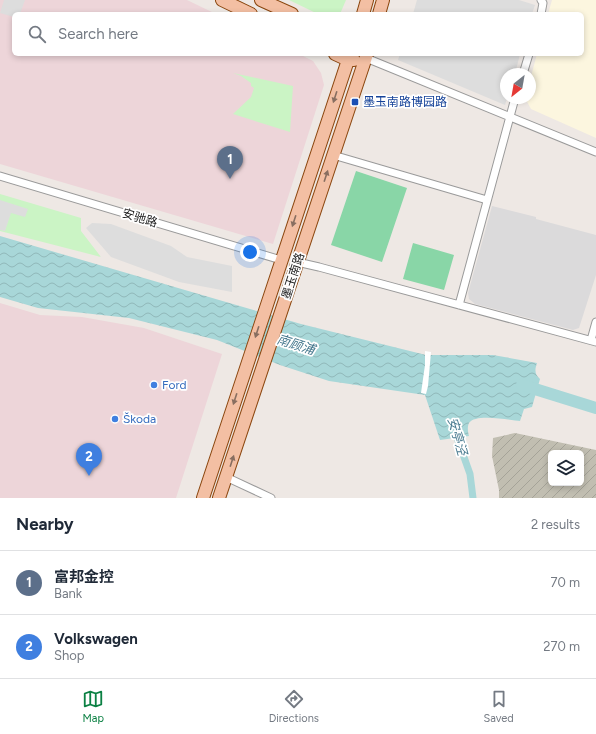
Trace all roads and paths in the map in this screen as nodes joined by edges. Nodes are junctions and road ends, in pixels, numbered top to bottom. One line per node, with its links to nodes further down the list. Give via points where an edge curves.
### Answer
1 (222, 0): 6 (main road)
2 (261, 0): 7 (main road)
3 (367, 0): 8 (main road)
4 (383, 0): 9 (main road)
5 (541, 0): 10 (street)
6 (247, 12)
7 (288, 12)
8 (364, 12)
9 (380, 12)
10 (541, 12)
11 (365, 56): 19 (main road, 墨玉南路)
12 (367, 56): 17 (street)
13 (528, 56): 15 (street)
14 (349, 57): 22 (main road, 墨玉南路, one-way to 22)
15 (525, 68)
16 (514, 104): 17 (street)
17 (510, 118): 18 (street); 21 (street)
18 (596, 152)
19 (333, 155): 21 (street); 23 (main road, 墨玉南路, one-way to 19)
20 (0, 176): 22 (street, 安驰路)
21 (487, 200): 24 (street)
22 (281, 260): 28 (main road, 墨玉南路, one-way to 28)
23 (297, 262): 24 (street); 27 (main road, 墨玉南路, one-way to 23)
24 (459, 305): 26 (street)
25 (596, 322): 26 (street)
26 (593, 341)
27 (226, 477): 29 (main road, 墨玉南路); 30 (street)
28 (203, 498)
29 (219, 498)
30 (271, 498)

